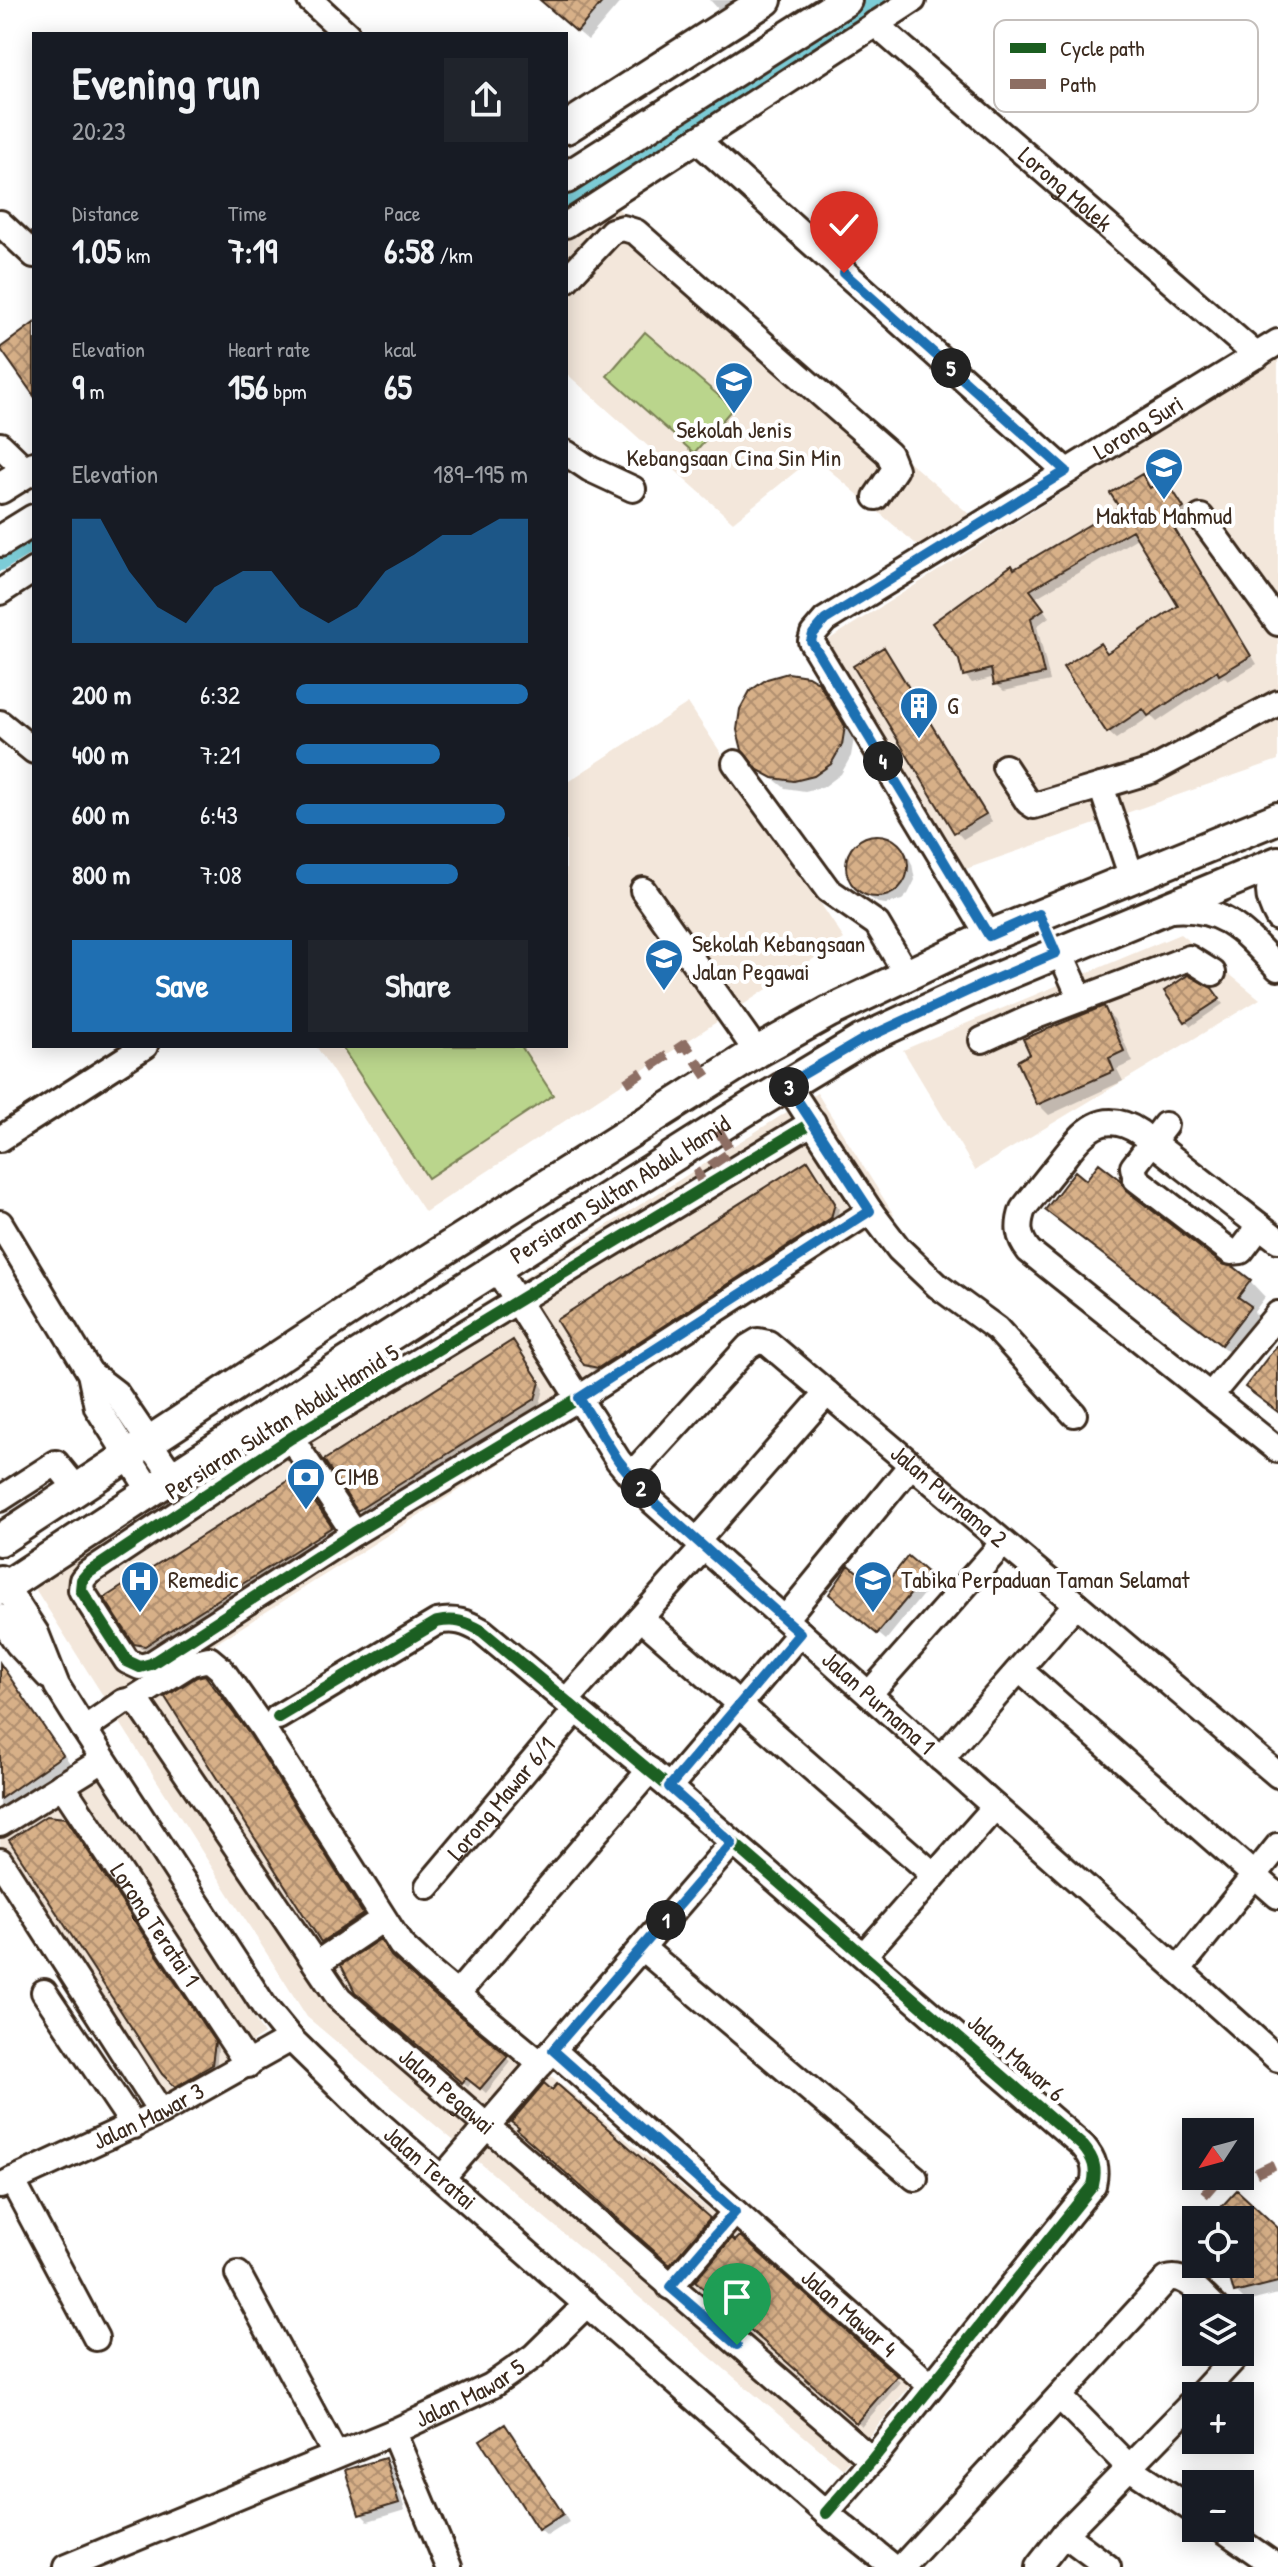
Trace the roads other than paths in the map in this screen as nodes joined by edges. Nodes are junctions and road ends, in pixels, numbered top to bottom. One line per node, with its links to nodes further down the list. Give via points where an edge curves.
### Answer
1 (310, 0): 6 (street)
2 (766, 0): 7 (main road)
3 (846, 0): 9 (main road)
4 (913, 0): 5 (street)
5 (875, 24): 8 (street); 17 (street, Lorong Molek)
6 (345, 32)
7 (568, 127)
8 (697, 140): 10 (street); 21 (street)
9 (568, 177)
10 (591, 209): 12 (street); 13 (street)
11 (0, 223): 14 (street)
12 (568, 224)
13 (612, 231): 15 (street); 24 (street, via 636,232 889,454 895,469)
14 (32, 253)
15 (568, 278)
16 (1278, 342): 17 (street, Lorong Suri)
17 (1257, 356): 21 (street, Lorong Suri)
18 (0, 445): 20 (street)
19 (568, 454): 23 (street)
20 (31, 469): 22 (main road)
21 (1066, 471): 44 (street, Lorong Suri, via 825,620 811,641)
22 (0, 488)
23 (633, 489)
24 (876, 497)
25 (1201, 517): 30 (street)
26 (32, 521): 27 (main road)
27 (0, 541)
28 (32, 571): 29 (street)
29 (0, 592)
30 (1278, 623)
31 (1278, 703): 36 (street, via 1151,771)
32 (0, 723): 33 (street)
33 (32, 749)
34 (735, 763): 48 (street, via 828,890 877,924)
35 (1005, 767): 36 (street, via 1034,806)
36 (1101, 786): 39 (street)
37 (1278, 818): 39 (main road, Persiaran Sultan Abdul Hamid)
38 (1277, 862): 41 (main road, Persiaran Sultan Abdul Hamid); 43 (street, via 1269,902)
39 (1132, 878): 42 (main road, Persiaran Sultan Abdul Hamid)
40 (643, 890): 52 (street)
41 (1155, 913): 45 (main road, Persiaran Sultan Abdul Hamid); 46 (street, via 1213,913 1238,928)
42 (1039, 914): 44 (main road, Persiaran Sultan Abdul Hamid); 45 (main road)
43 (1278, 918)
44 (989, 936): 48 (main road, Persiaran Sultan Abdul Hamid)
45 (1058, 952): 49 (street); 53 (main road, Persiaran Sultan Abdul Hamid, via 862,1040)
46 (1278, 968)
47 (1213, 973): 49 (street, via 1189,958)
48 (907, 975): 52 (main road, Persiaran Sultan Abdul Hamid)
49 (1081, 999): 50 (street)
50 (982, 1040)
51 (142, 1048): 56 (street)
52 (757, 1052): 68 (main road, Persiaran Sultan Abdul Hamid)
53 (787, 1084): 54 (street); 60 (main road, Persiaran Sultan Abdul Hamid)
54 (813, 1122): 57 (street); 61 (street, Persiaran Sultan Abdul Hamid 5)
55 (1159, 1133): 59 (street); 59 (street, via 1133,1167 1134,1176 1228,1251 1238,1252); 64 (street, via 1121,1122 1101,1123 1083,1132 1023,1209 1018,1229 1029,1251)
56 (0, 1139)
57 (870, 1211): 65 (street); 66 (street, via 917,1268 997,1329)
58 (0, 1223): 68 (street, via 90,1373 97,1407)
59 (1269, 1233)
60 (496, 1268): 61 (street, Jalan Purnama 1); 72 (main road, Persiaran Sultan Abdul Hamid)
61 (518, 1303): 65 (street, Jalan Purnama 1); 67 (street, Persiaran Sultan Abdul Hamid 5)
62 (1278, 1314): 64 (street)
63 (827, 1393): 70 (street, Jalan Purnama 2); 71 (street, Jalan Purnama 2, via 768,1343 758,1341); 78 (street, Lorong Mawar 6/1)
64 (1210, 1396): 69 (street)
65 (579, 1398): 71 (street, Jalan Purnama 1); 75 (street)
66 (1074, 1414)
67 (291, 1438): 75 (street); 75 (street, Persiaran Sultan Abdul Hamid 5, via 82,1580 81,1590 127,1661 140,1667 151,1664)
68 (139, 1449): 72 (street); 73 (main road, Persiaran Sultan Abdul Hamid)
69 (1278, 1450)
70 (911, 1465): 77 (street, Jalan Purnama 2); 83 (street)
71 (631, 1475): 78 (street, Jalan Purnama 1)
72 (162, 1484): 79 (main road, Persiaran Sultan Abdul Hamid)
73 (77, 1489): 74 (street, via 56,1463); 76 (main road, Persiaran Sultan Abdul Hamid)
74 (0, 1499)
75 (354, 1533)
76 (0, 1540)
77 (1003, 1543): 80 (street, Jalan Purnama 2); 86 (street)
78 (701, 1544): 82 (street, Lorong Mawar 6/1); 83 (street, Jalan Purnama 1)
79 (2, 1585): 85 (street, Jalan Teratai, via 36,1633)
80 (1076, 1604): 84 (street); 95 (street, Jalan Purnama 2)
81 (0, 1617): 85 (street, Jalan Teratai)
82 (641, 1618): 88 (street); 89 (street, Lorong Mawar 6/1)
83 (792, 1626): 86 (street, Jalan Purnama 1); 88 (street)
84 (1020, 1670): 92 (street); 104 (street)
85 (57, 1686): 91 (street, Jalan Teratai)
86 (869, 1694): 92 (street, Jalan Purnama 1)
87 (132, 1700): 91 (street); 107 (street, Jalan Mawar 4, via 199,1659 209,1659 221,1669); 110 (street, Jalan Pegawai)
88 (739, 1704): 97 (street); 103 (street)
89 (571, 1706): 90 (street, Jalan Mawar 6, via 482,1631 452,1618); 94 (street, Jalan Mawar 6); 105 (street, Lorong Mawar 6/1)
90 (278, 1717)
91 (84, 1729): 93 (street, Jalan Teratai)
92 (941, 1759): 98 (street, Jalan Purnama 1)
93 (103, 1760): 96 (street); 114 (street, Jalan Teratai)
94 (650, 1770): 97 (street, Jalan Mawar 6); 113 (street)
95 (1278, 1775)
96 (62, 1785): 99 (street); 117 (street, Lorong Teratai 1)
97 (669, 1787): 100 (street, Jalan Mawar 6)
98 (995, 1807): 103 (street); 111 (street, Jalan Purnama 1)
99 (0, 1824)
100 (732, 1843): 108 (street); 109 (street, Jalan Mawar 6)
101 (1278, 1846): 104 (street)
102 (0, 1861): 118 (street)
103 (934, 1875): 109 (street)
104 (1255, 1876): 106 (street); 111 (street)
105 (428, 1886)
106 (1278, 1896)
107 (383, 1919): 110 (street); 113 (street, Jalan Mawar 4, via 413,1957)
108 (642, 1948): 115 (street); 122 (street)
109 (864, 1955): 132 (street, Jalan Mawar 6, via 1083,2146 1095,2165 1093,2185)
110 (316, 1964): 120 (street, Jalan Pegawai, via 339,1998)
111 (1178, 1970): 116 (street, Jalan Purnama 1)
112 (44, 1992): 119 (street)
113 (457, 1994): 115 (street, Jalan Mawar 4)
114 (291, 2039): 117 (street, Jalan Mawar 3); 121 (street, Jalan Teratai)
115 (547, 2057): 120 (street); 124 (street, Jalan Mawar 4)
116 (1278, 2059)
117 (248, 2065): 118 (street, Jalan Mawar 3)
118 (161, 2112): 119 (street, Jalan Mawar 3)
119 (134, 2126): 123 (street, Jalan Mawar 3)
120 (488, 2126): 121 (street); 126 (street, Jalan Pegawai)
121 (442, 2178): 128 (street, Jalan Teratai)
122 (915, 2178)
123 (6, 2183): 129 (street)
124 (735, 2212): 126 (street); 132 (street, Jalan Mawar 4)
125 (238, 2274): 136 (street)
126 (670, 2287): 137 (street, Jalan Pegawai)
127 (1200, 2294): 133 (street, via 1185,2280 1167,2279)
128 (587, 2304): 135 (street, Jalan Mawar 5, via 513,2373); 140 (street, Jalan Teratai)
129 (96, 2338)
130 (1227, 2366): 131 (street)
131 (1213, 2382)
132 (930, 2385): 137 (street, Jalan Mawar 6)
133 (1060, 2397): 138 (street); 146 (street)
134 (1182, 2414): 138 (street)
135 (393, 2432): 136 (street, Jalan Mawar 5); 144 (street)
136 (335, 2454): 143 (street, Jalan Mawar 5)
137 (872, 2460): 140 (street, Jalan Mawar 6)
138 (1130, 2468): 139 (street); 141 (street)
139 (1182, 2503)
140 (826, 2513): 145 (street, Jalan Teratai)
141 (1064, 2534): 147 (street); 148 (street)
142 (1241, 2542): 149 (street)
143 (66, 2567)
144 (449, 2567)
145 (893, 2567)
146 (902, 2567)
147 (1038, 2567)
148 (1108, 2567)
149 (1277, 2567)

